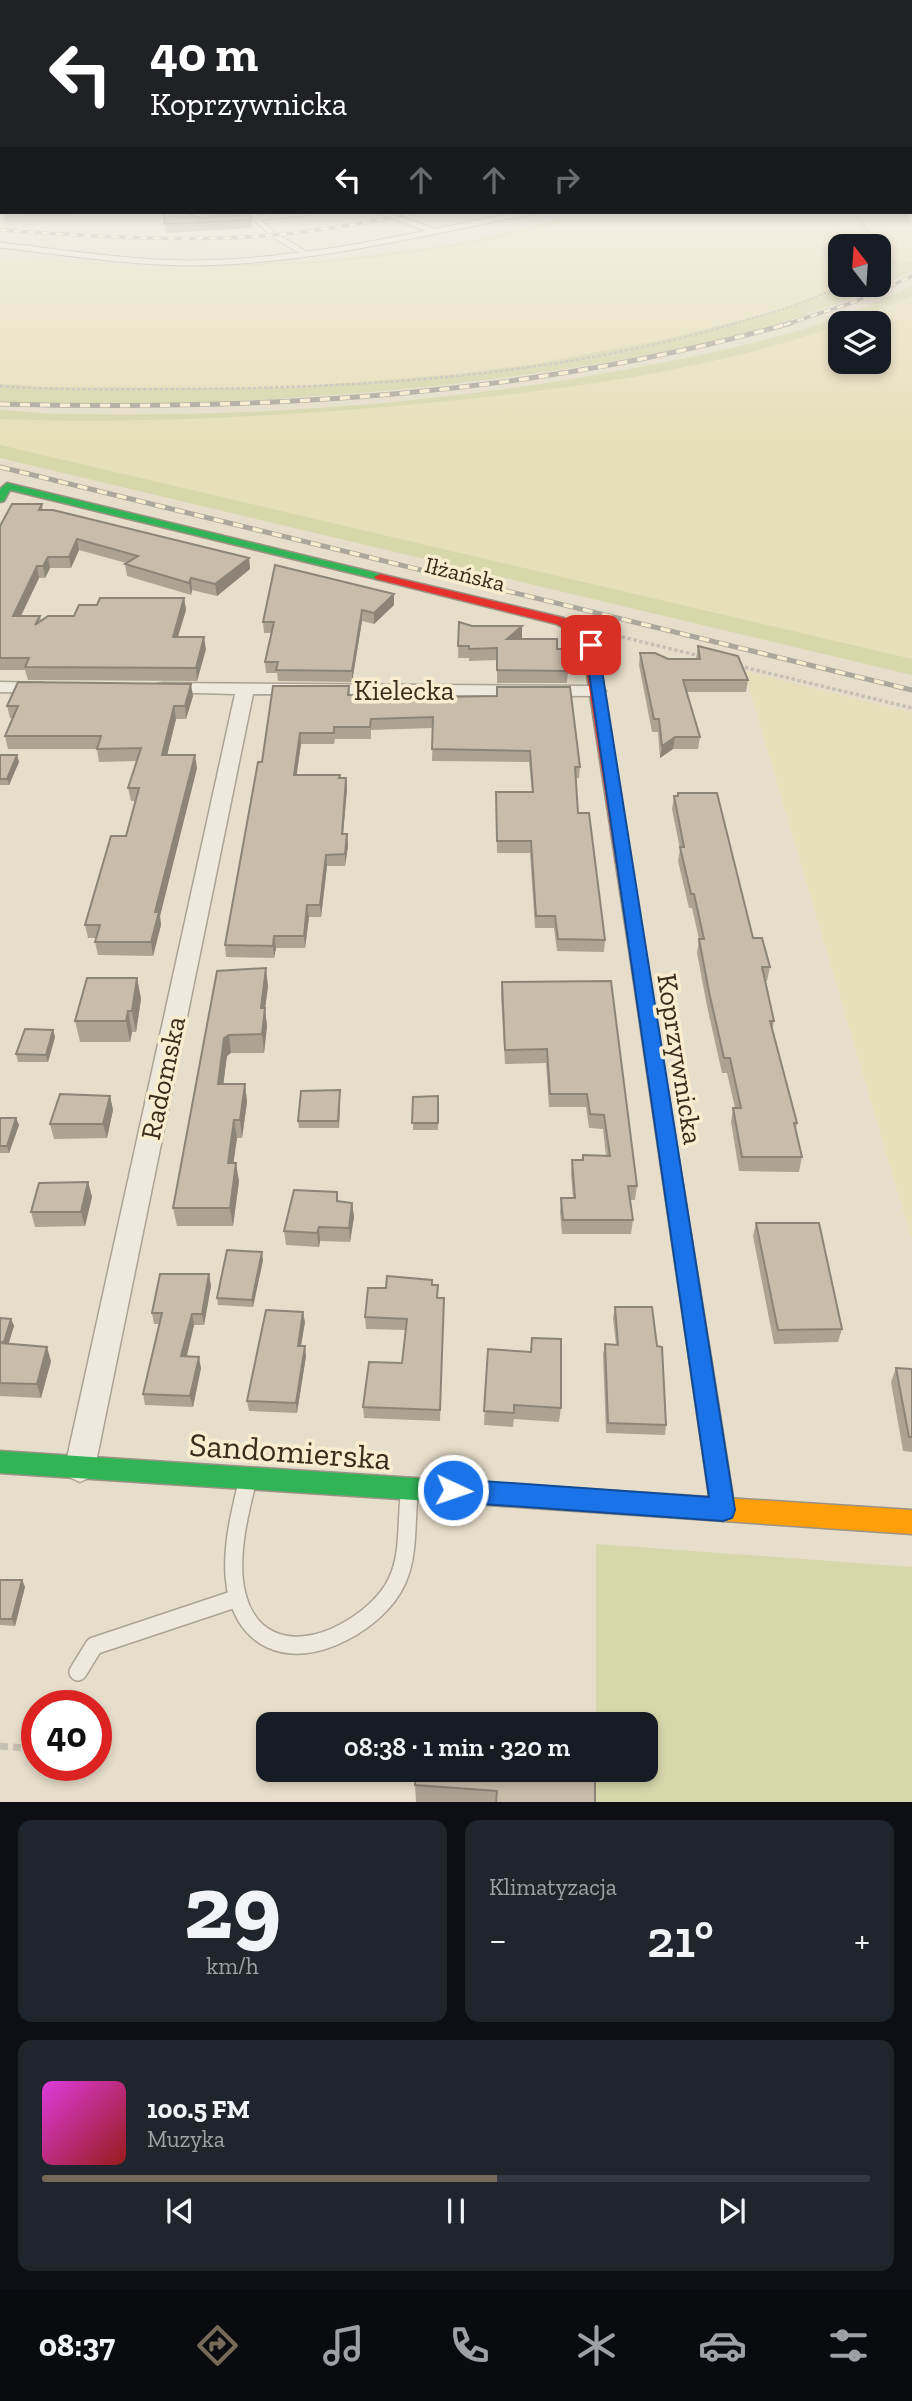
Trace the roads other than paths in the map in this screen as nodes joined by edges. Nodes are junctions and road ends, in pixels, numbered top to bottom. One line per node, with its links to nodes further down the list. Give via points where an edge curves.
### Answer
1 (4, 493): 2 (street, Iłżańska)
2 (570, 625): 7 (street, Koprzywnicka, via 591,645)
3 (0, 687): 4 (street)
4 (60, 688)
5 (139, 688): 6 (street, Kielecka)
6 (245, 688): 7 (street, Kielecka); 9 (street, Radomska)
7 (597, 691): 12 (street, Koprzywnicka)
8 (0, 1462): 9 (street, Sandomierska)
9 (80, 1467): 10 (street, Sandomierska)
10 (249, 1478): 11 (street, Sandomierska); 14 (lane, via 234,1559)
11 (410, 1488): 12 (street, Sandomierska); 14 (lane, via 399,1578 384,1600 346,1631 308,1645 278,1645 246,1618)
12 (723, 1510): 13 (street, Sandomierska)
13 (912, 1522)
14 (238, 1598): 15 (lane, via 93,1646)
15 (78, 1672)

